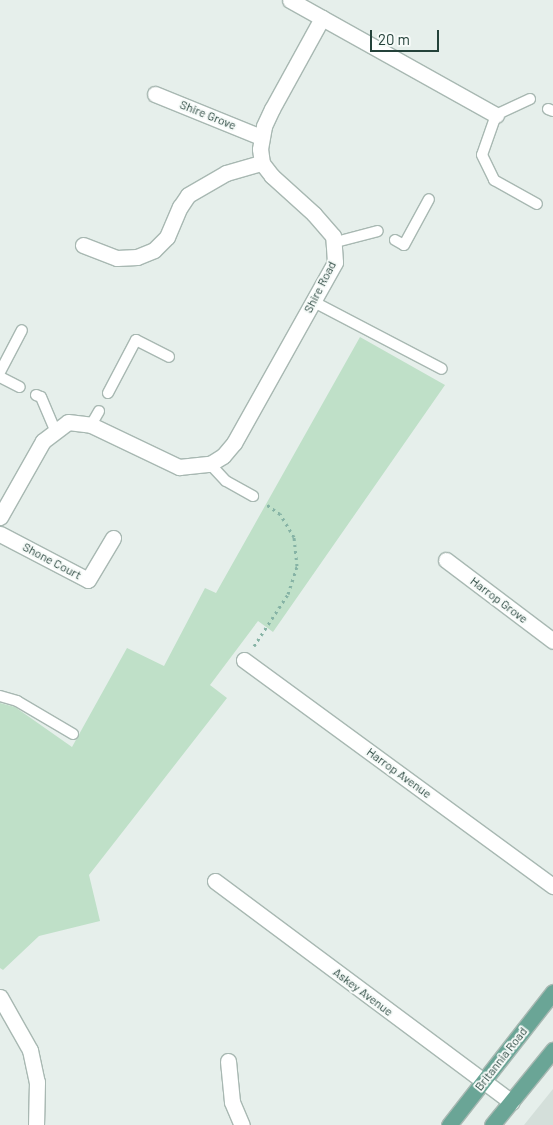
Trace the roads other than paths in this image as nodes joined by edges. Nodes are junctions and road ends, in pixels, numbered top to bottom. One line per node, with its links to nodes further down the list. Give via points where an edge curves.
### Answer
1 (290, 0): 2 (street)
2 (322, 18): 5 (street); 6 (street, via 272,109)
3 (155, 94): 6 (street, Shire Grove)
4 (530, 99): 5 (lane)
5 (496, 115): 9 (lane, via 482,155 494,180)
6 (261, 137): 7 (street)
7 (262, 163): 12 (street, via 327,228); 13 (street, via 226,173 196,189 180,206 167,236 154,250 137,257 117,258)
8 (429, 199): 11 (lane, via 404,245)
9 (537, 204)
10 (378, 231): 12 (lane)
11 (395, 240)
12 (336, 242): 14 (street, Shire Road, via 335,262)
13 (83, 245)
14 (314, 302): 17 (lane); 26 (street, Shire Road, via 234,443 223,456)
15 (22, 330): 18 (lane)
16 (169, 357): 21 (lane, via 136,340)
17 (442, 370)
18 (0, 372)
19 (0, 377): 20 (lane)
20 (20, 386)
21 (108, 393)
22 (36, 395): 25 (lane, via 41,397)
23 (99, 411): 24 (lane)
24 (92, 425): 25 (street, via 68,422); 26 (street, via 179,467)
25 (55, 430): 28 (street, via 42,441)
26 (210, 464): 27 (lane, via 226,481)
27 (253, 496)
28 (0, 517)
29 (0, 534): 30 (street, Shone Court, via 88,580)
30 (113, 538)
31 (446, 560): 32 (street, Harrop Grove)
32 (553, 640)
33 (244, 660): 37 (street, Harrop Avenue)
34 (0, 696): 35 (lane, via 17,701)
35 (73, 734)
36 (215, 881): 42 (street, Askey Avenue)
37 (553, 886)
38 (553, 992): 42 (main road, Britannia Road)
39 (0, 997): 44 (street, via 30,1050 37,1082)
40 (553, 1050): 43 (main road)
41 (228, 1061): 45 (street, via 232,1102)
42 (484, 1082): 43 (street, Askey Avenue); 46 (main road, Britannia Road)
43 (512, 1102): 47 (main road)
44 (36, 1125)
45 (242, 1125)
46 (449, 1125)
47 (492, 1125)

